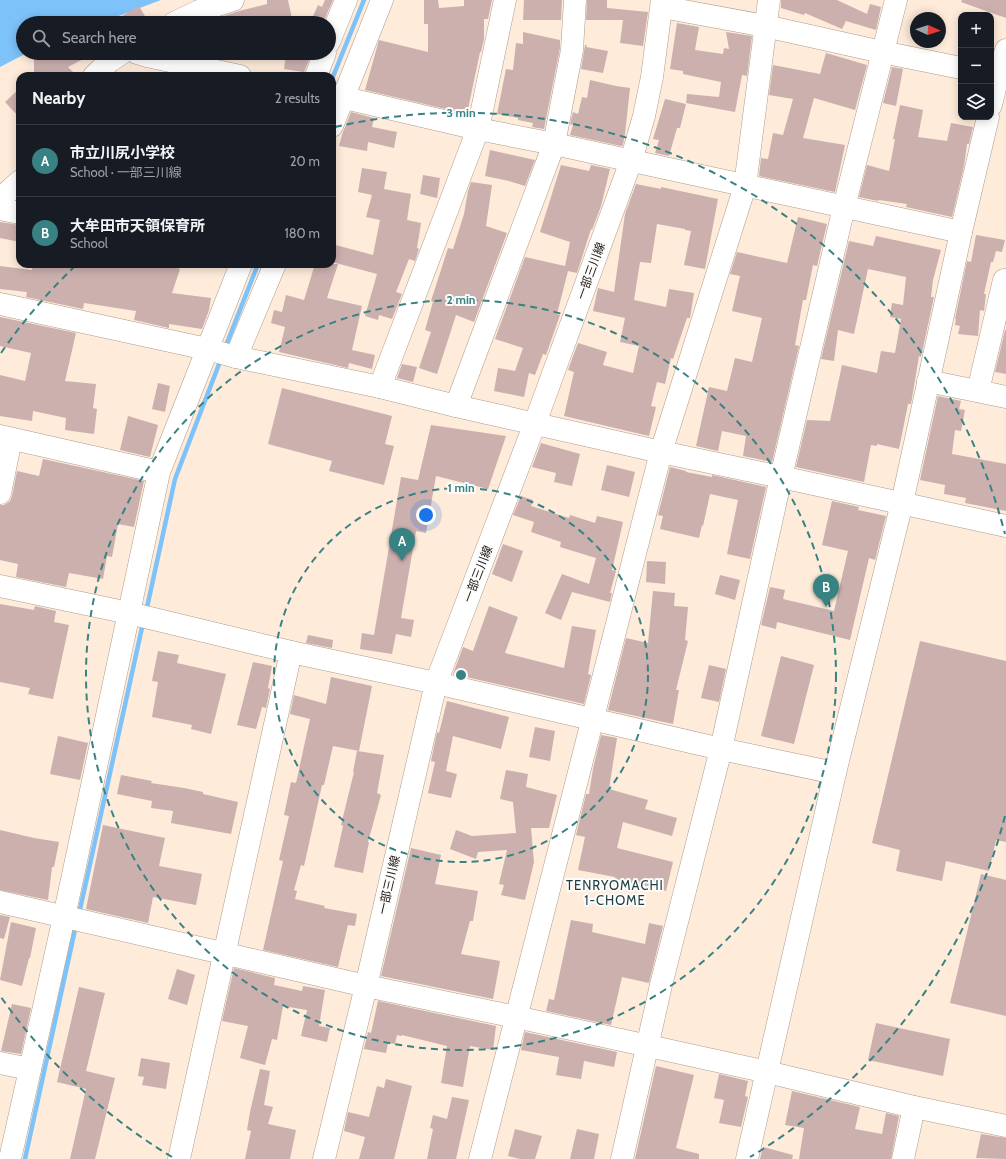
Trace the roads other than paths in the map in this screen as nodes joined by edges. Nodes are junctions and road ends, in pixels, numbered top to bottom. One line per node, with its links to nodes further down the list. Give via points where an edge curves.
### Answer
1 (233, 0): 9 (street)
2 (346, 0): 10 (street)
3 (382, 0): 23 (street)
4 (505, 0): 25 (street)
5 (575, 0): 26 (street, via 572,50)
6 (769, 0): 11 (street)
7 (896, 0): 13 (street)
8 (662, 3): 11 (street); 27 (street, 一部三川線, via 652,77)
9 (189, 16)
10 (336, 25)
11 (766, 26): 13 (street); 29 (street)
12 (1006, 50): 21 (street)
13 (882, 52): 17 (street); 31 (street)
14 (109, 60): 18 (street)
15 (166, 60): 19 (street)
16 (322, 60): 20 (street)
17 (958, 67)
18 (98, 72)
19 (221, 72)
20 (318, 72)
21 (998, 76): 22 (street)
22 (994, 93)
23 (338, 97): 25 (street)
24 (987, 120): 34 (street)
25 (478, 129): 26 (street); 42 (street)
26 (554, 144): 27 (street); 45 (street)
27 (631, 161): 29 (street); 46 (street, 一部三川線)
28 (16, 185): 30 (street)
29 (745, 186): 31 (street); 48 (street)
30 (0, 199)
31 (844, 207): 34 (street); 50 (street)
32 (0, 209): 33 (street)
33 (16, 212)
34 (961, 232): 41 (street)
35 (239, 268): 39 (street)
36 (273, 268): 40 (street)
37 (1006, 280): 43 (street)
38 (0, 304): 39 (street)
39 (207, 349): 40 (street); 49 (street)
40 (236, 357): 42 (street)
41 (928, 381): 43 (street); 52 (street)
42 (380, 387): 45 (street)
43 (978, 391): 44 (street)
44 (1006, 397)
45 (456, 406): 46 (street)
46 (536, 424): 48 (street); 57 (street, 一部三川線)
47 (5, 438): 49 (street); 51 (street)
48 (661, 452): 50 (street); 58 (street)
49 (159, 472): 55 (street)
50 (781, 477): 52 (street); 59 (street)
51 (0, 493)
52 (902, 503): 53 (street); 60 (street)
53 (1006, 526)
54 (0, 586): 55 (street)
55 (129, 613): 56 (street); 62 (street)
56 (291, 652): 57 (street); 63 (street)
57 (436, 683): 58 (street); 64 (street, 一部三川線)
58 (593, 719): 59 (street); 65 (street)
59 (721, 748): 60 (street); 66 (street)
60 (835, 773): 69 (street)
61 (0, 902): 62 (street)
62 (64, 917): 63 (street); 68 (street)
63 (224, 954): 64 (street); 73 (street)
64 (366, 986): 65 (street); 74 (street, 一部三川線)
65 (516, 1017): 66 (street); 75 (street)
66 (647, 1046): 69 (street); 76 (street)
67 (0, 1063): 68 (street)
68 (30, 1069): 72 (street)
69 (767, 1072): 70 (street); 77 (street)
70 (914, 1107): 71 (street); 78 (street)
71 (1006, 1126)
72 (10, 1159)
73 (179, 1159)
74 (324, 1159)
75 (480, 1159)
76 (622, 1159)
77 (747, 1159)
78 (903, 1159)

